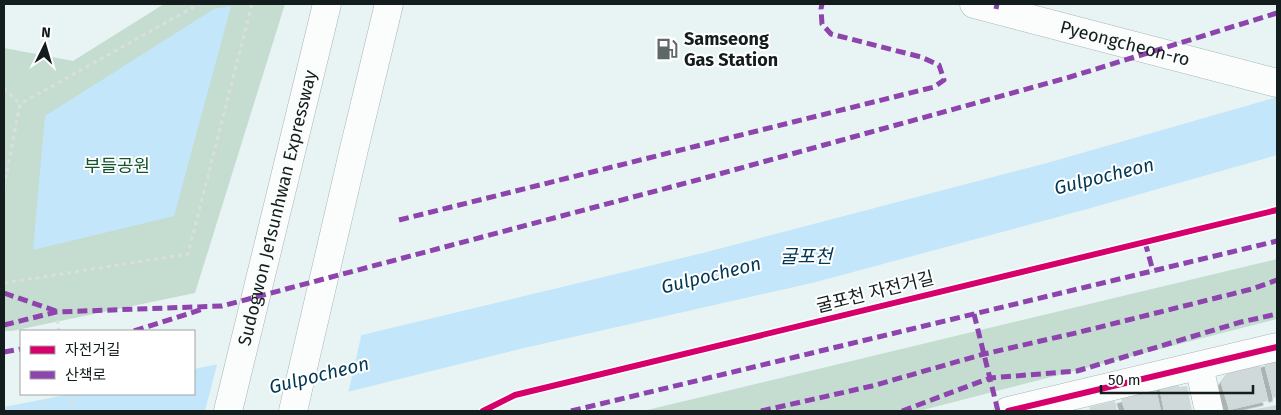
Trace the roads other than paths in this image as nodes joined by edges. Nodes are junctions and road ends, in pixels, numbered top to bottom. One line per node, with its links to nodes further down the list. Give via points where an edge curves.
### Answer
1 (327, 4): 7 (main road, Sudogwon Je1sunhwan Expressway)
2 (389, 4): 8 (main road)
3 (974, 4): 4 (main road, Pyeongcheon-ro)
4 (1277, 82)
5 (1277, 347): 6 (main road)
6 (1199, 366): 9 (main road); 10 (main road)
7 (228, 411)
8 (293, 411)
9 (1008, 411)
10 (1209, 411)

